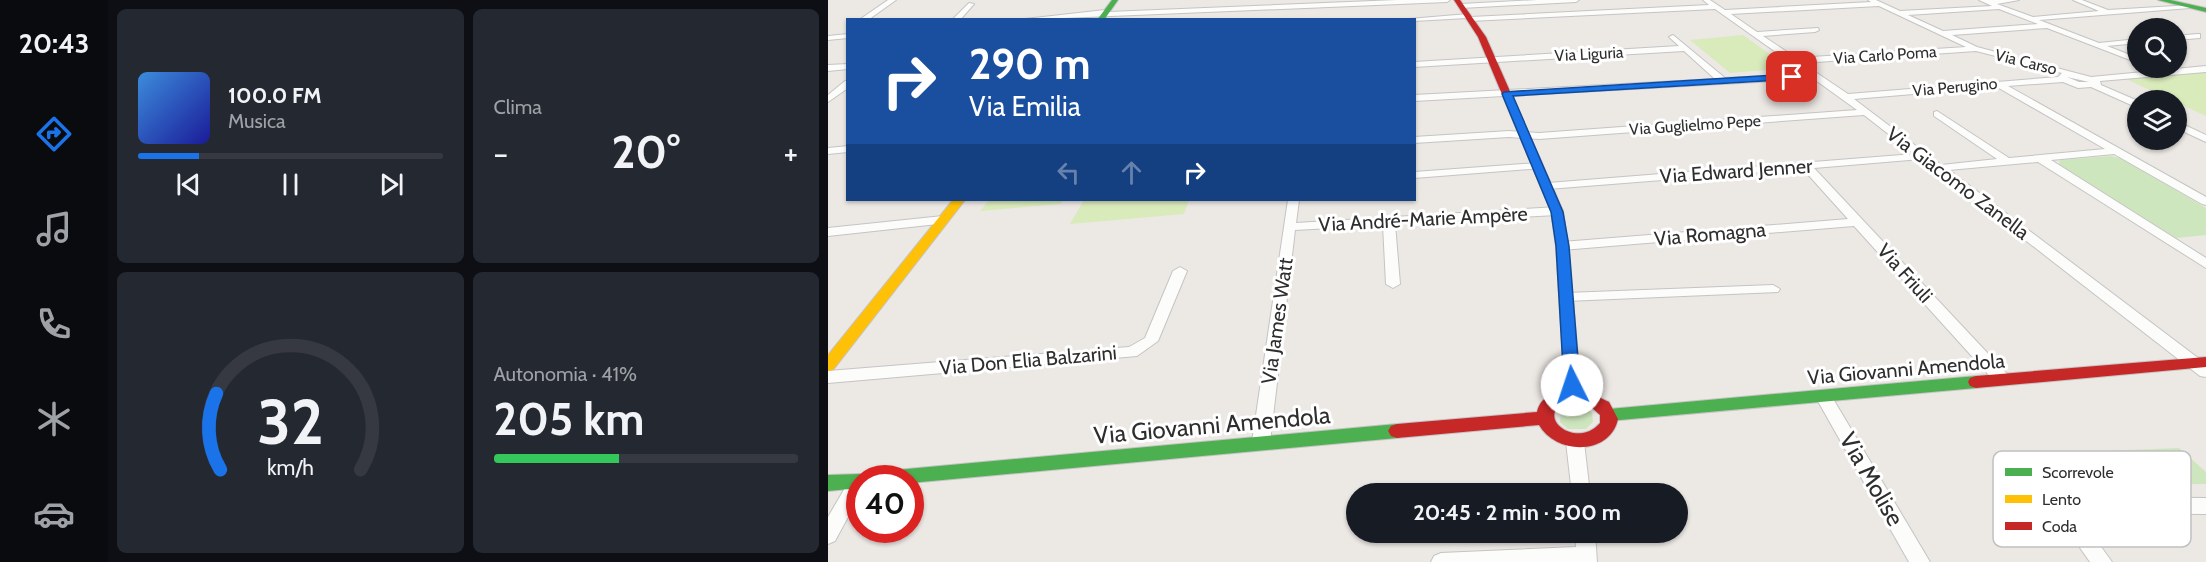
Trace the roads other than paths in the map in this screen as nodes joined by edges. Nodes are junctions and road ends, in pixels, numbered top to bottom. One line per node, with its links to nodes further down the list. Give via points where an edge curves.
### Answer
1 (893, 0): 26 (street)
2 (1114, 0): 25 (street)
3 (1447, 0): 12 (street)
4 (1567, 0): 5 (street); 18 (street); 24 (street)
5 (1576, 0)
6 (1706, 0): 19 (street, Via Giacomo Zanella)
7 (1871, 0): 14 (street, Via Carso)
8 (2016, 0): 11 (street)
9 (2076, 0): 22 (street)
10 (2162, 0): 15 (street)
11 (1985, 1): 17 (street)
12 (1331, 2): 16 (street)
13 (971, 4): 27 (street)
14 (1880, 4): 19 (street); 23 (street, Via Carso)
15 (2190, 6): 20 (street); 22 (street)
16 (1263, 7): 25 (street)
17 (2002, 8): 23 (street); 30 (street)
18 (1464, 10): 24 (street); 29 (street); 50 (street)
19 (1720, 10): 21 (street); 37 (street, Via Giacomo Zanella)
20 (2206, 10)
21 (1644, 11): 24 (street); 31 (street)
22 (2110, 12): 30 (street)
23 (1899, 13): 36 (street, Via Carso)
24 (1578, 14): 32 (street)
25 (1103, 15): 28 (street)
26 (865, 18)
27 (957, 18)
28 (1052, 18)
29 (1413, 18)
30 (2031, 18): 33 (street)
31 (1654, 20)
32 (1586, 23)
33 (2049, 25): 36 (street); 45 (street)
34 (846, 30): 40 (street)
35 (1815, 30): 37 (street)
36 (1942, 33): 47 (street, Via Carso)
37 (1755, 34): 51 (street, Via Giacomo Zanella)
38 (846, 36): 40 (street)
39 (2198, 36): 42 (street)
40 (831, 37)
41 (1673, 37): 46 (street)
42 (2187, 37)
43 (1601, 41): 48 (street)
44 (2127, 42): 45 (street)
45 (2097, 44): 49 (street)
46 (1686, 48): 48 (street, Via Liguria); 62 (street)
47 (1976, 49): 51 (street, Via Carlo Poma); 57 (street, Via Carso); 60 (street, Via Carso)
48 (1611, 52): 50 (street, Via Liguria)
49 (2127, 56)
50 (1492, 60): 52 (street, Via Liguria); 66 (street)
51 (1795, 61): 58 (street, Via Giacomo Zanella)
52 (1416, 65)
53 (846, 66): 54 (street)
54 (828, 68)
55 (2206, 69): 56 (street)
56 (2187, 71)
57 (2076, 75): 61 (street, via 2064,75); 63 (street, Via Carso)
58 (1815, 76): 62 (street); 67 (street, Via Giacomo Zanella)
59 (2127, 78): 63 (street)
60 (2047, 80): 61 (street, Via Perugino); 64 (street, Via Perugino)
61 (2064, 80): 63 (street, via 2078,85)
62 (1723, 81): 66 (street)
63 (2094, 82): 70 (street)
64 (1998, 84): 67 (street, Via Perugino); 79 (street)
65 (846, 85): 69 (street)
66 (1507, 94): 68 (street); 74 (street)
67 (1846, 97): 71 (street, Via Giacomo Zanella)
68 (1416, 98)
69 (828, 99)
70 (2127, 99)
71 (1867, 112): 74 (street, Via Guglielmo Pepe); 80 (street, Via Giacomo Zanella)
72 (1937, 114): 82 (street)
73 (2187, 130): 75 (street)
74 (1524, 135): 76 (street, Via Guglielmo Pepe); 83 (street)
75 (2206, 139)
76 (1416, 140)
77 (846, 149): 78 (street)
78 (828, 151)
79 (2117, 152): 81 (street); 90 (street)
80 (1924, 156): 84 (street, Via Edward Jenner); 85 (street, Via Giacomo Zanella)
81 (2040, 158): 82 (street); 98 (street)
82 (2006, 162): 85 (street)
83 (1538, 165): 86 (street); 87 (street)
84 (1806, 166): 87 (street, Via Edward Jenner); 94 (street, Via Friuli)
85 (1939, 168): 103 (street, Via Giacomo Zanella)
86 (1416, 175)
87 (1548, 186): 91 (street)
88 (958, 201): 92 (street)
89 (1293, 201): 95 (street, Via James Watt)
90 (2206, 202)
91 (1557, 212): 93 (street, Via André-Marie Ampère); 97 (street)
92 (943, 220): 96 (street); 104 (street)
93 (1389, 221): 95 (street, Via André-Marie Ampère); 100 (street)
94 (1858, 222): 97 (street, Via Romagna); 107 (street, Via Friuli)
95 (1290, 227): 112 (street, Via James Watt)
96 (828, 232)
97 (1562, 246): 102 (street)
98 (2206, 264)
99 (1180, 271): 106 (street, Via Don Elia Balzarini, via 1151,341 1132,351)
100 (1393, 284)
101 (1773, 290): 102 (street)
102 (1566, 297): 108 (street)
103 (2200, 363): 105 (street, Via Giacomo Zanella); 107 (street, Via Giovanni Amendola)
104 (828, 366)
105 (2206, 372)
106 (828, 377)
107 (2003, 380): 109 (street, Via Giovanni Amendola)
108 (1573, 393): 110 (street, via 1596,399); 111 (street, via 1551,401)
109 (1823, 396): 110 (street, Via Giovanni Amendola); 124 (street, Via Molise)
110 (1609, 416): 113 (street, via 1601,435)
111 (1543, 418): 112 (street, Via Giovanni Amendola); 113 (street, via 1553,434)
112 (1260, 442): 114 (street, Via Giovanni Amendola)
113 (1575, 442): 117 (street)
114 (924, 474)
115 (846, 482): 116 (street)
116 (828, 483)
117 (1580, 483)
118 (846, 504): 119 (street)
119 (828, 535)
120 (1585, 543): 122 (street)
121 (2091, 547): 125 (street)
122 (1587, 559): 123 (street)
123 (1441, 562)
124 (1920, 562)
125 (2102, 562)

